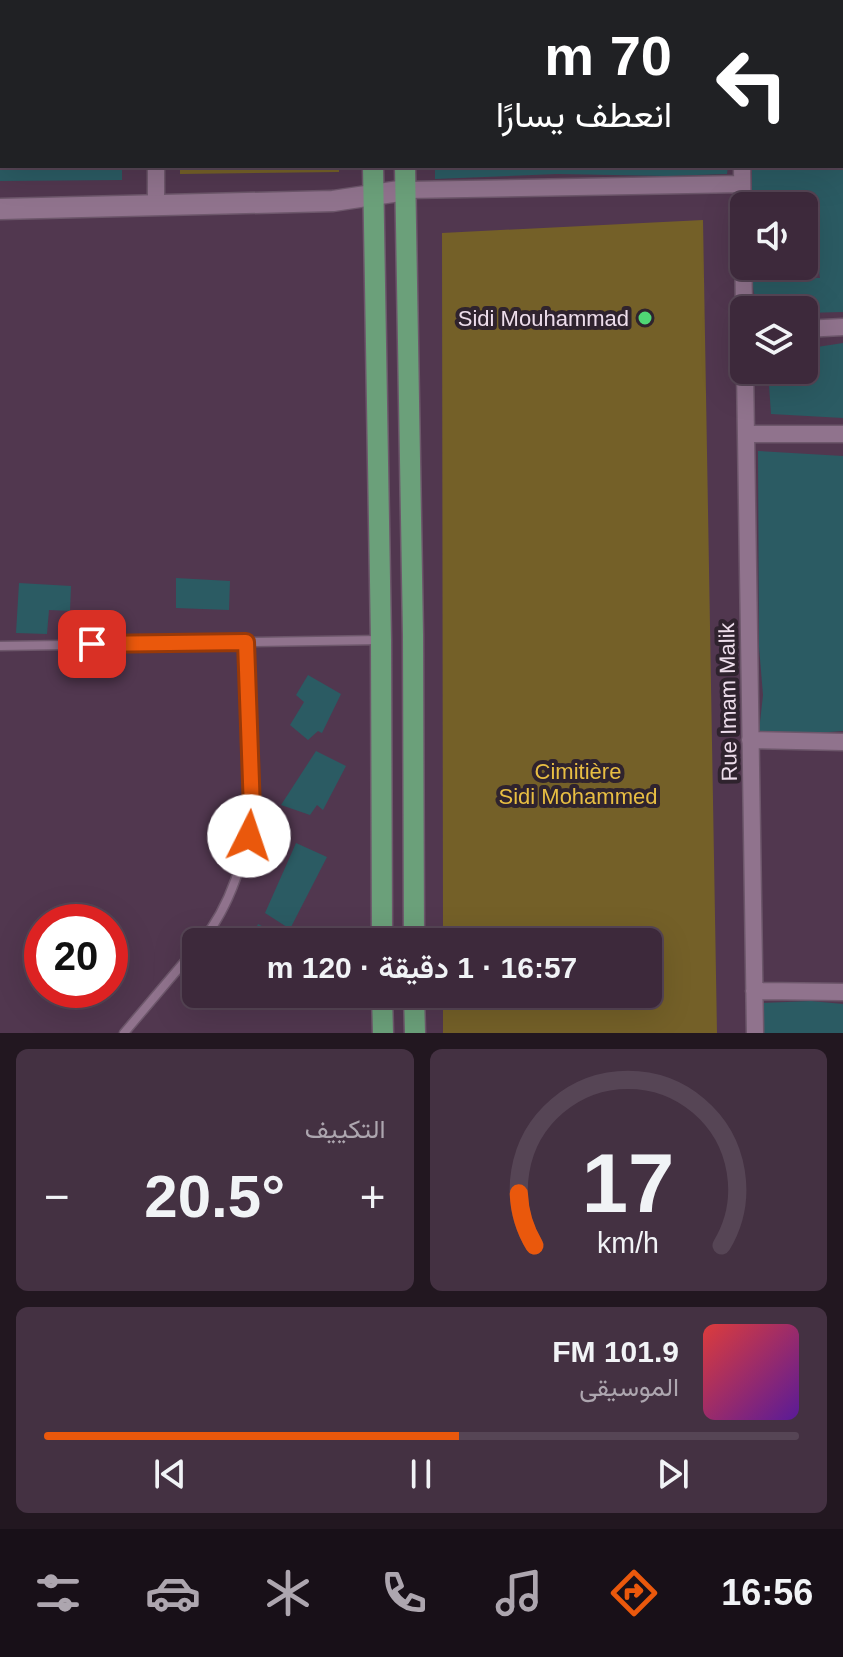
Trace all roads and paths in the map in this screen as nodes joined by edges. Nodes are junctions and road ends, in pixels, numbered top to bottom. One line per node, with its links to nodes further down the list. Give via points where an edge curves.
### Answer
1 (156, 168): 8 (street)
2 (373, 168): 7 (main road)
3 (405, 168): 6 (main road)
4 (742, 168): 5 (street)
5 (742, 184): 6 (street); 10 (street)
6 (406, 190): 7 (main road); 23 (main road)
7 (374, 194): 8 (main road, via 333,201); 16 (main road)
8 (156, 205): 9 (main road)
9 (0, 209)
10 (744, 296)
11 (843, 327): 12 (street)
12 (818, 328)
13 (745, 384): 14 (street, Rue Imam Malik)
14 (747, 434): 15 (street); 19 (street, Rue Imam Malik)
15 (843, 434)
16 (381, 640): 17 (lane); 22 (main road)
17 (246, 642): 18 (lane); 21 (lane, via 249,836)
18 (0, 646)
19 (750, 740): 20 (street); 25 (street, Rue Imam Malik)
20 (843, 742)
21 (210, 928)
22 (382, 928)
23 (414, 928)
24 (182, 965): 29 (lane)
25 (754, 991): 26 (street); 32 (street, Rue Imam Malik)
26 (843, 992)
27 (382, 1008): 30 (main road)
28 (414, 1008): 31 (main road)
29 (124, 1033)
30 (383, 1033)
31 (415, 1033)
32 (755, 1033)

